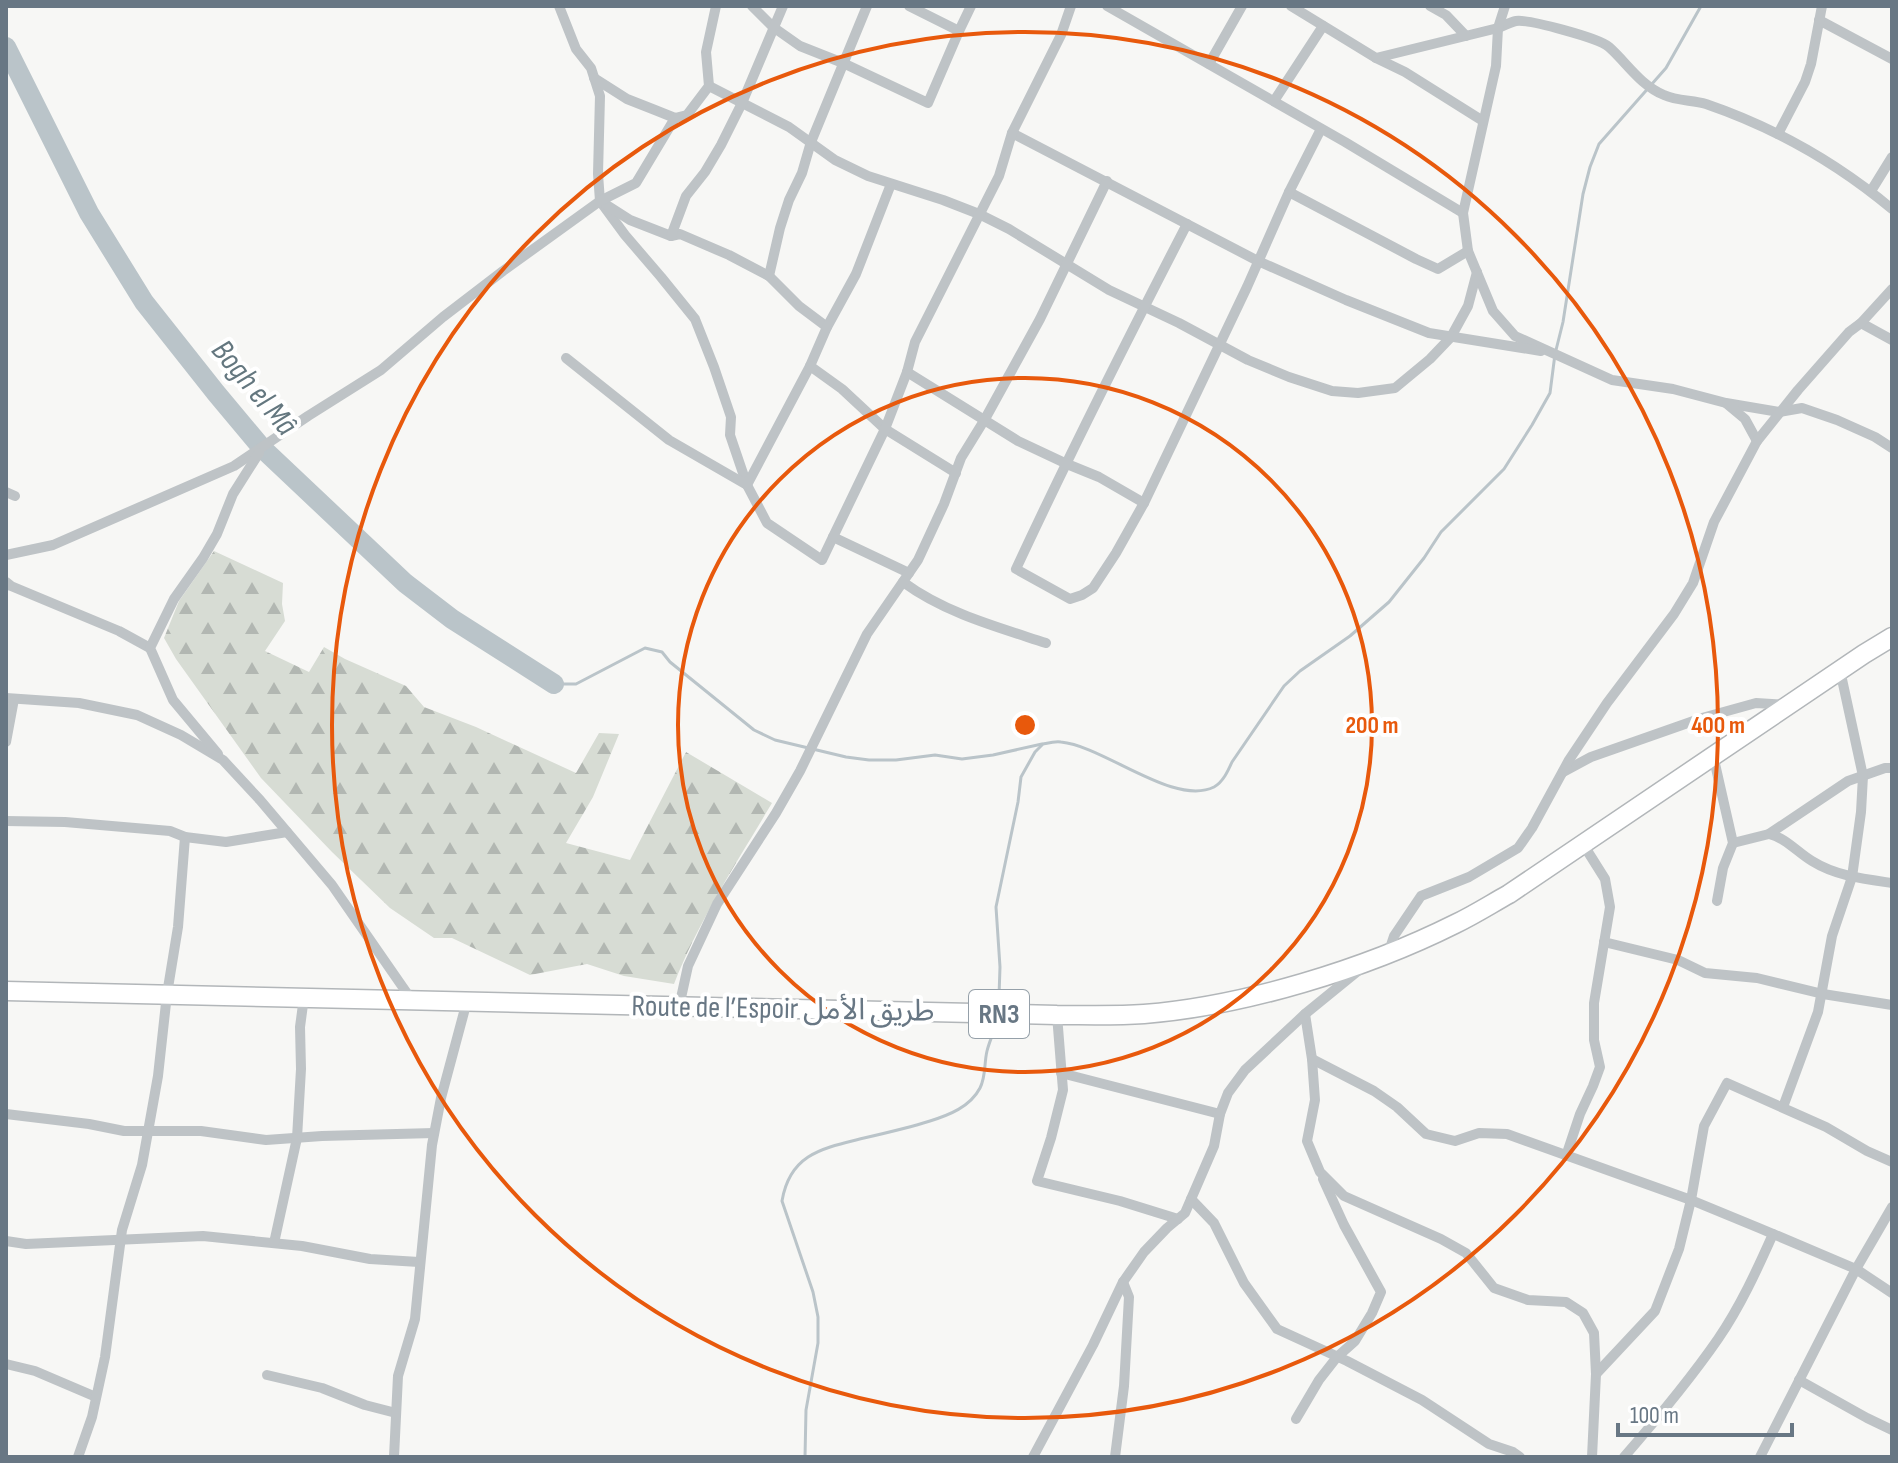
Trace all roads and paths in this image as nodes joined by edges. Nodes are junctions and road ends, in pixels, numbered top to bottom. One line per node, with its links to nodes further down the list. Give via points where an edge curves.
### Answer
1 (559, 6): 26 (street)
2 (716, 6): 27 (street, via 706,52)
3 (752, 6): 18 (street)
4 (783, 6): 18 (street)
5 (867, 6): 24 (street)
6 (909, 6): 20 (street)
7 (971, 6): 20 (street)
8 (1071, 6): 33 (street)
9 (1107, 6): 15 (street)
10 (1242, 6): 25 (street)
11 (1291, 6): 17 (street)
12 (1430, 6): 21 (street)
13 (1505, 6): 19 (street)
14 (1822, 6): 16 (street)
15 (1124, 10): 25 (street)
16 (1819, 20): 23 (street); 34 (street, via 1805,82)
17 (1323, 26): 22 (street); 28 (street)
18 (773, 27): 24 (street, via 800,46); 29 (street)
19 (1498, 28): 21 (street); 31 (street, via 1496,66); 34 (street, via 1517,20 1582,34 1607,44 1638,78 1664,95 1704,103)
20 (959, 31): 24 (street, via 928,103)
21 (1466, 36): 22 (street)
22 (1376, 58): 31 (street)
23 (1892, 59)
24 (843, 63): 35 (street)
25 (1209, 64): 28 (street)
26 (594, 78): 30 (street, via 627,99); 41 (street, via 600,96)
27 (709, 86): 29 (street); 30 (street, via 687,115)
28 (1274, 101): 32 (street)
29 (742, 103): 35 (street); 46 (street, via 686,196)
30 (675, 118): 41 (street, via 636,183)
31 (1483, 121): 43 (street)
32 (1321, 129): 40 (street); 43 (street)
33 (1012, 133): 37 (street); 44 (street, via 999,176)
34 (1778, 134): 39 (street)
35 (811, 142): 38 (street, via 835,160); 51 (street)
36 (1892, 157): 39 (street)
37 (1107, 181): 45 (street); 49 (street)
38 (891, 184): 44 (street); 55 (street, via 856,274)
39 (1871, 191): 42 (street)
40 (1289, 192): 47 (street, via 1438,269); 48 (street)
41 (600, 201): 46 (street); 68 (street, via 443,317 381,370); 72 (street, via 695,319 731,417 730,435)
42 (1892, 209)
43 (1463, 213): 47 (street)
44 (979, 214): 49 (street); 62 (street, via 915,342)
45 (1187, 224): 48 (street); 53 (street)
46 (671, 236): 51 (street, via 680,234)
47 (1468, 251): 50 (street)
48 (1258, 261): 56 (street, via 1429,333); 58 (street)
49 (1066, 265): 53 (street); 65 (street)
50 (1477, 272): 56 (street, via 1468,306); 59 (street, via 1493,311 1515,336)
51 (769, 276): 55 (street)
52 (1892, 289): 54 (street)
53 (1144, 307): 58 (street); 70 (street)
54 (1861, 323): 57 (street); 64 (street)
55 (827, 327): 61 (street)
56 (1451, 337): 58 (street, via 1395,388 1358,393 1289,377); 59 (street)
57 (1892, 340)
58 (1219, 345): 73 (street)
59 (1555, 354): 63 (street, via 1612,380)
60 (566, 358): 72 (street, via 669,440)
61 (810, 366): 66 (street); 72 (street)
62 (907, 372): 65 (street); 66 (street)
63 (1726, 403): 64 (street); 67 (street, via 1745,419)
64 (1779, 412): 67 (street); 69 (street, via 1802,408)
65 (985, 419): 70 (street); 71 (street)
66 (885, 429): 71 (street); 74 (street)
67 (1757, 441): 88 (street, via 1714,522 1693,583)
68 (262, 448): 75 (street, via 234,466 53,545); 80 (street)
69 (1892, 448)
70 (1067, 464): 73 (street); 73 (street, via 1016,569 1070,599 1093,588)
71 (956, 473): 76 (street)
72 (747, 485): 74 (street, via 767,523 822,560)
73 (1144, 503)
74 (833, 537): 76 (street)
75 (6, 555)
76 (906, 577): 79 (street, via 925,598); 109 (street, via 867,634 800,771 717,904 688,966)
77 (6, 582): 80 (street)
78 (1892, 637): 81 (highway, Route de l’Espoir طريق الأمل / RN3)
79 (1046, 643)
80 (150, 648): 86 (street, via 173,700)
81 (1840, 670): 83 (highway, Route de l’Espoir طريق الأمل / RN3); 89 (street)
82 (10, 699): 84 (street); 86 (street, via 79,703 137,715)
83 (1788, 705): 85 (highway, Route de l’Espoir طريق الأمل / RN3); 88 (street, via 1756,703 1702,718 1591,757)
84 (6, 742)
85 (1713, 755): 94 (street); 95 (highway, Route de l’Espoir طريق الأمل / RN3)
86 (223, 760): 91 (street)
87 (1892, 768): 89 (street)
88 (1562, 773): 100 (street, via 1518,848 1469,877 1421,896)
89 (1863, 776): 92 (street); 96 (street)
90 (6, 821): 93 (street, via 170,831)
91 (287, 832): 93 (street, via 226,842); 106 (street, via 332,885)
92 (1769, 834): 94 (street); 96 (street, via 1780,836 1822,867)
93 (185, 837): 103 (street)
94 (1733, 843): 98 (street)
95 (1583, 844): 99 (street, via 1605,879 1610,907); 100 (highway, Route de l’Espoir طريق الأمل / RN3, via 1509,894)
96 (1852, 877): 97 (street); 104 (street, via 1832,936)
97 (1892, 883)
98 (1717, 901)
99 (1604, 942): 104 (street, via 1678,960 1705,973 1757,978); 120 (street, via 1594,1003 1600,1067)
100 (1388, 954): 101 (highway, Route de l’Espoir طريق الأمل / RN3)
101 (1370, 961): 110 (street); 111 (highway, Route de l’Espoir طريق الأمل / RN3, via 1188,1009)
102 (6, 991): 103 (highway, Route de l’Espoir طريق الأمل / RN3)
103 (167, 994): 105 (highway, Route de l’Espoir طريق الأمل / RN3); 117 (street)
104 (1823, 994): 108 (street); 114 (street)
105 (304, 997): 106 (highway, Route de l’Espoir طريق الأمل / RN3); 119 (street)
106 (411, 999): 107 (highway, Route de l’Espoir طريق الأمل / RN3)
107 (467, 1001): 109 (highway, Route de l’Espoir طريق الأمل / RN3); 118 (street)
108 (1892, 1005)
109 (679, 1007): 111 (highway, Route de l’Espoir طريق الأمل / RN3)
110 (1305, 1014): 112 (street); 116 (street, via 1245,1070)
111 (1057, 1015): 113 (street)
112 (1312, 1059): 120 (street, via 1386,1099 1426,1134 1455,1141 1479,1133 1507,1134); 122 (street, via 1315,1100 1307,1141)
113 (1061, 1073): 116 (street); 126 (street, via 1063,1090 1037,1181)
114 (1783, 1107): 121 (street); 124 (street, via 1727,1083 1704,1126)
115 (6, 1114): 117 (street)
116 (1220, 1114): 123 (street, via 1214,1146)
117 (149, 1130): 119 (street); 128 (street)
118 (434, 1133): 119 (street); 131 (street)
119 (297, 1138): 130 (street)
120 (1566, 1156): 124 (street)
121 (1892, 1162)
122 (1320, 1172): 135 (street, via 1381,1292 1355,1341); 137 (street, via 1344,1196 1466,1253 1494,1288 1528,1300 1566,1302 1583,1313 1594,1333)
123 (1191, 1199): 126 (street); 135 (street, via 1214,1223 1244,1283 1277,1329)
124 (1691, 1200): 127 (street); 137 (street, via 1655,1311)
125 (1892, 1207): 132 (street)
126 (1178, 1219): 133 (street)
127 (1773, 1234): 132 (street); 150 (street, via 1719,1337)
128 (121, 1240): 129 (street); 130 (street, via 203,1236); 140 (street)
129 (6, 1241)
130 (274, 1243): 131 (street)
131 (419, 1262): 141 (street, via 415,1319 398,1376)
132 (1856, 1269): 134 (street); 139 (street)
133 (1123, 1282): 146 (street); 147 (street, via 1129,1297)
134 (1892, 1293)
135 (1337, 1357): 142 (street); 148 (street)
136 (6, 1364): 140 (street)
137 (1596, 1374): 149 (street)
138 (267, 1375): 141 (street)
139 (1799, 1380): 143 (street); 151 (street)
140 (96, 1397): 144 (street)
141 (396, 1413): 145 (street)
142 (1296, 1419)
143 (1892, 1430)
144 (78, 1457)
145 (394, 1457)
146 (1033, 1457)
147 (1115, 1457)
148 (1520, 1457)
149 (1592, 1457)
150 (1624, 1457)
151 (1760, 1457)

